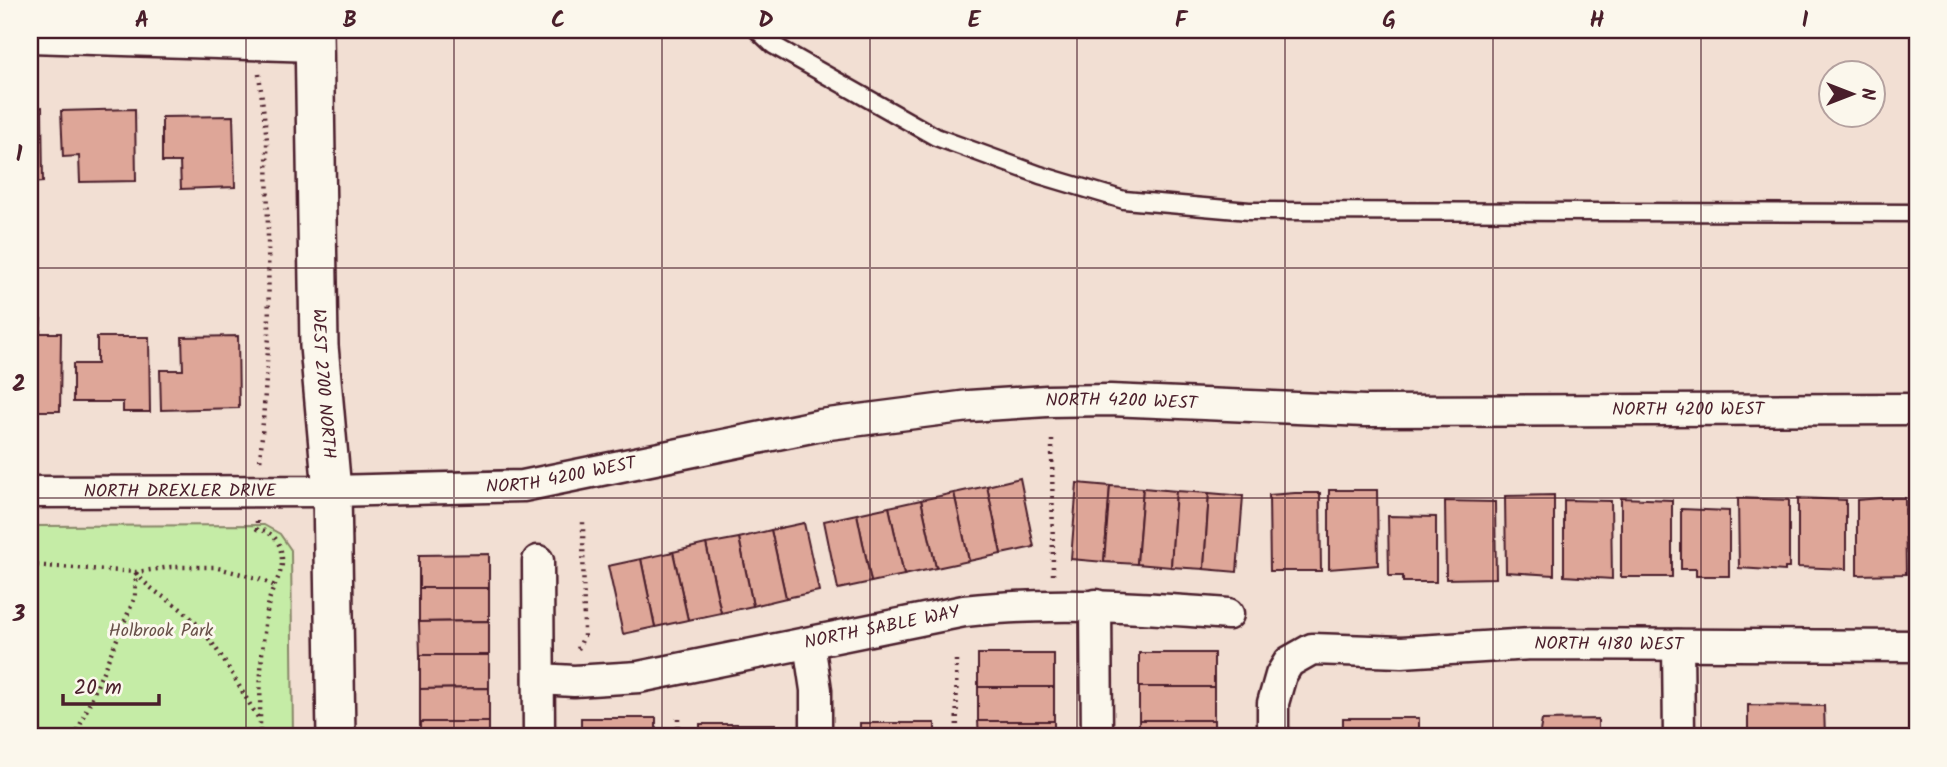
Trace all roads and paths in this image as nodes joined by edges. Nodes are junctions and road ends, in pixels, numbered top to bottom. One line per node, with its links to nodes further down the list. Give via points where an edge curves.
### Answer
1 (757, 30): 5 (lane, via 773,45 936,137 1124,200 1249,211)
2 (30, 37): 3 (street)
3 (314, 38): 9 (street, WEST 2700 NORTH, via 319,346)
4 (258, 71): 8 (path, via 267,140 269,335)
5 (1917, 213)
6 (1917, 409): 9 (street, NORTH 4200 WEST, via 1365,411 1047,401 821,425 523,486)
7 (1052, 440): 17 (path)
8 (261, 454)
9 (332, 491): 10 (street, NORTH DREXLER DRIVE); 30 (street, WEST 2700 NORTH)
10 (30, 492)
11 (583, 522): 23 (path, via 584,636)
12 (257, 524): 16 (path, via 257,529 279,542 283,560)
13 (538, 561): 25 (street)
14 (30, 565): 15 (path)
15 (136, 572): 16 (path, via 172,566 214,567); 27 (path, via 151,591 190,616 206,634); 28 (path, via 135,597)
16 (275, 586): 27 (path, via 263,648)
17 (1053, 586)
18 (1096, 605): 19 (street, NORTH SABLE WAY); 20 (street, NORTH SABLE WAY, via 1038,604 964,611); 35 (street)
19 (1228, 614)
20 (808, 643): 25 (street, NORTH SABLE WAY, via 639,677); 33 (street, via 816,690)
21 (1678, 645): 22 (street, NORTH 4180 WEST); 36 (street, NORTH 4180 WEST, via 1531,644 1402,652 1312,649 1289,662 1281,675 1273,703); 37 (street)
22 (1917, 646)
23 (577, 651)
24 (956, 660): 34 (path)
25 (539, 679): 31 (street)
26 (678, 718): 32 (path)
27 (260, 721): 29 (path)
28 (75, 737)
29 (260, 737)
30 (336, 737)
31 (539, 737)
32 (678, 737)
33 (816, 737)
34 (957, 737)
35 (1097, 737)
36 (1273, 737)
37 (1679, 737)

